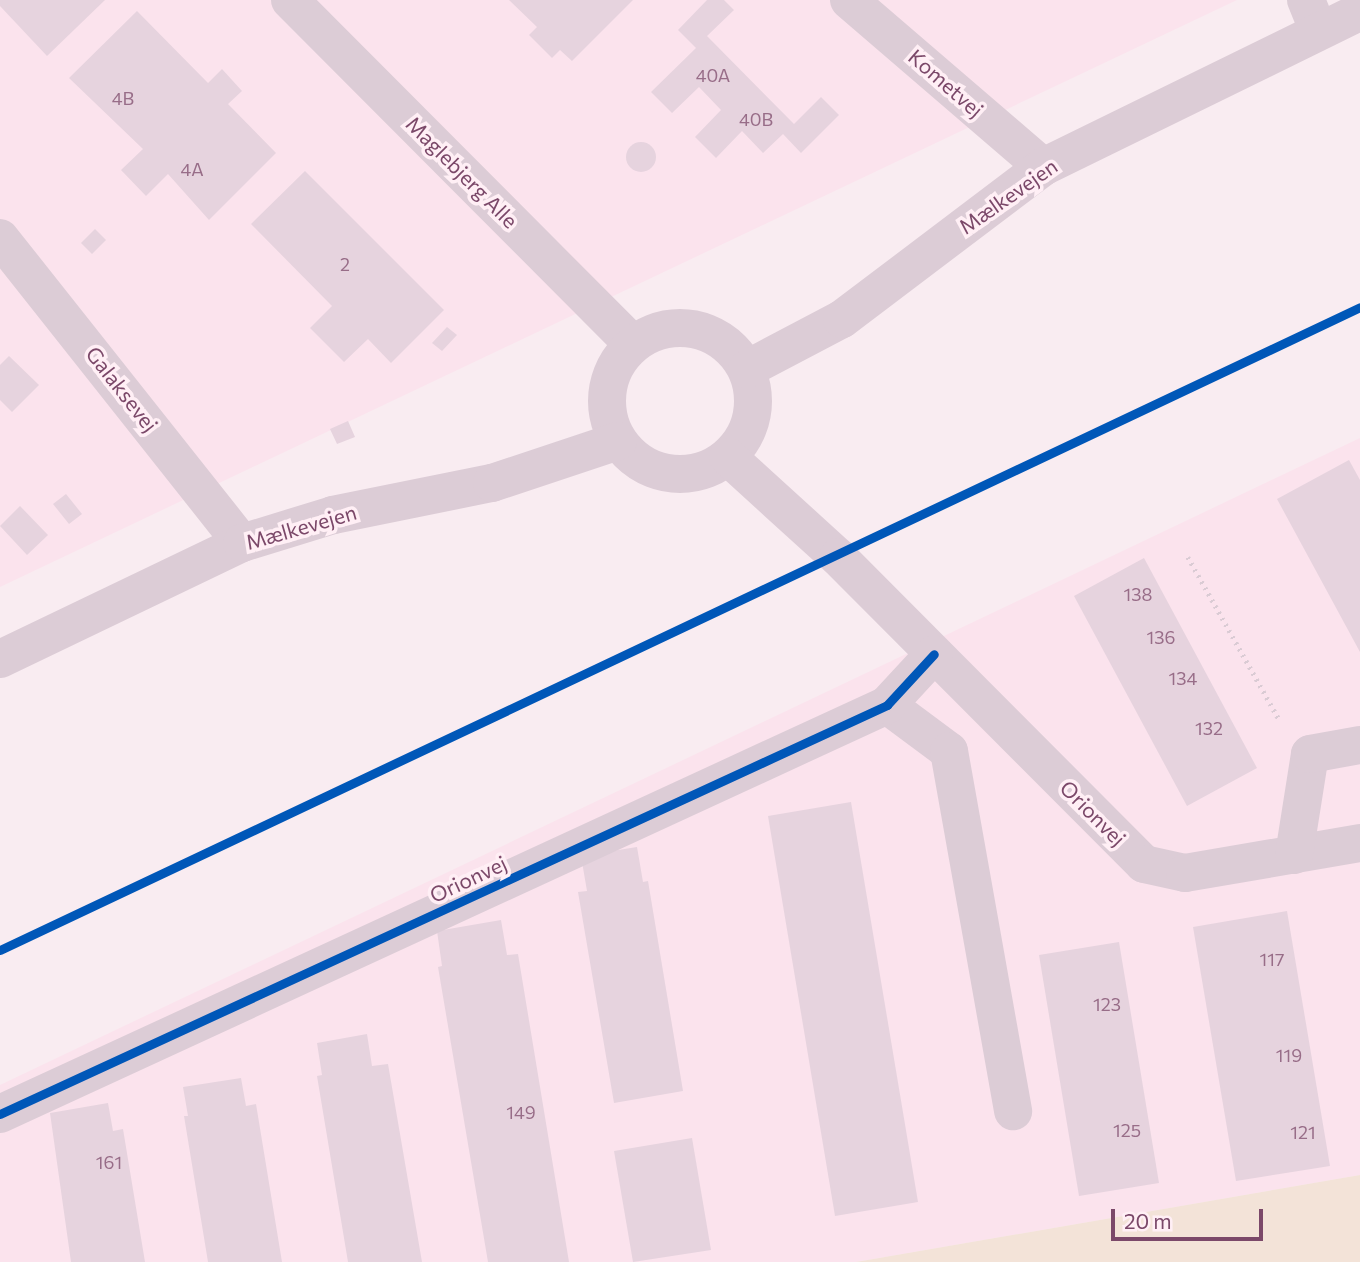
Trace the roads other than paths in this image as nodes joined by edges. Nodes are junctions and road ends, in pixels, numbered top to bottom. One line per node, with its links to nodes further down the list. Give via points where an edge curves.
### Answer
1 (290, 0): 7 (street, Maglebjerg Alle)
2 (849, 0): 5 (street, Kometvej)
3 (1360, 12): 4 (street, Mælkevejen)
4 (1312, 15): 5 (street, Mælkevejen)
5 (1043, 167): 8 (street, Mælkevejen, via 842,320)
6 (0, 237): 11 (street, Galaksevej)
7 (633, 344): 8 (street, via 674,327 696,329 734,350); 9 (street, via 619,359 606,400)
8 (747, 369): 10 (street, via 753,416 744,438)
9 (618, 440): 10 (street, via 635,459 658,471 682,474 707,469); 11 (street, Mælkevejen, via 492,483 334,515)
10 (728, 457): 12 (street, Orionvej, via 838,557)
11 (242, 543): 13 (street, Mælkevejen)
12 (934, 654): 14 (street, Orionvej); 17 (street, Orionvej, via 1144,864 1185,873)
13 (0, 659)
14 (887, 705): 18 (street, via 949,751); 19 (street, Orionvej)
15 (1360, 746): 17 (street, via 1310,754)
16 (1360, 843): 17 (street, Orionvej)
17 (1294, 855)
18 (1013, 1111)
19 (0, 1114)

